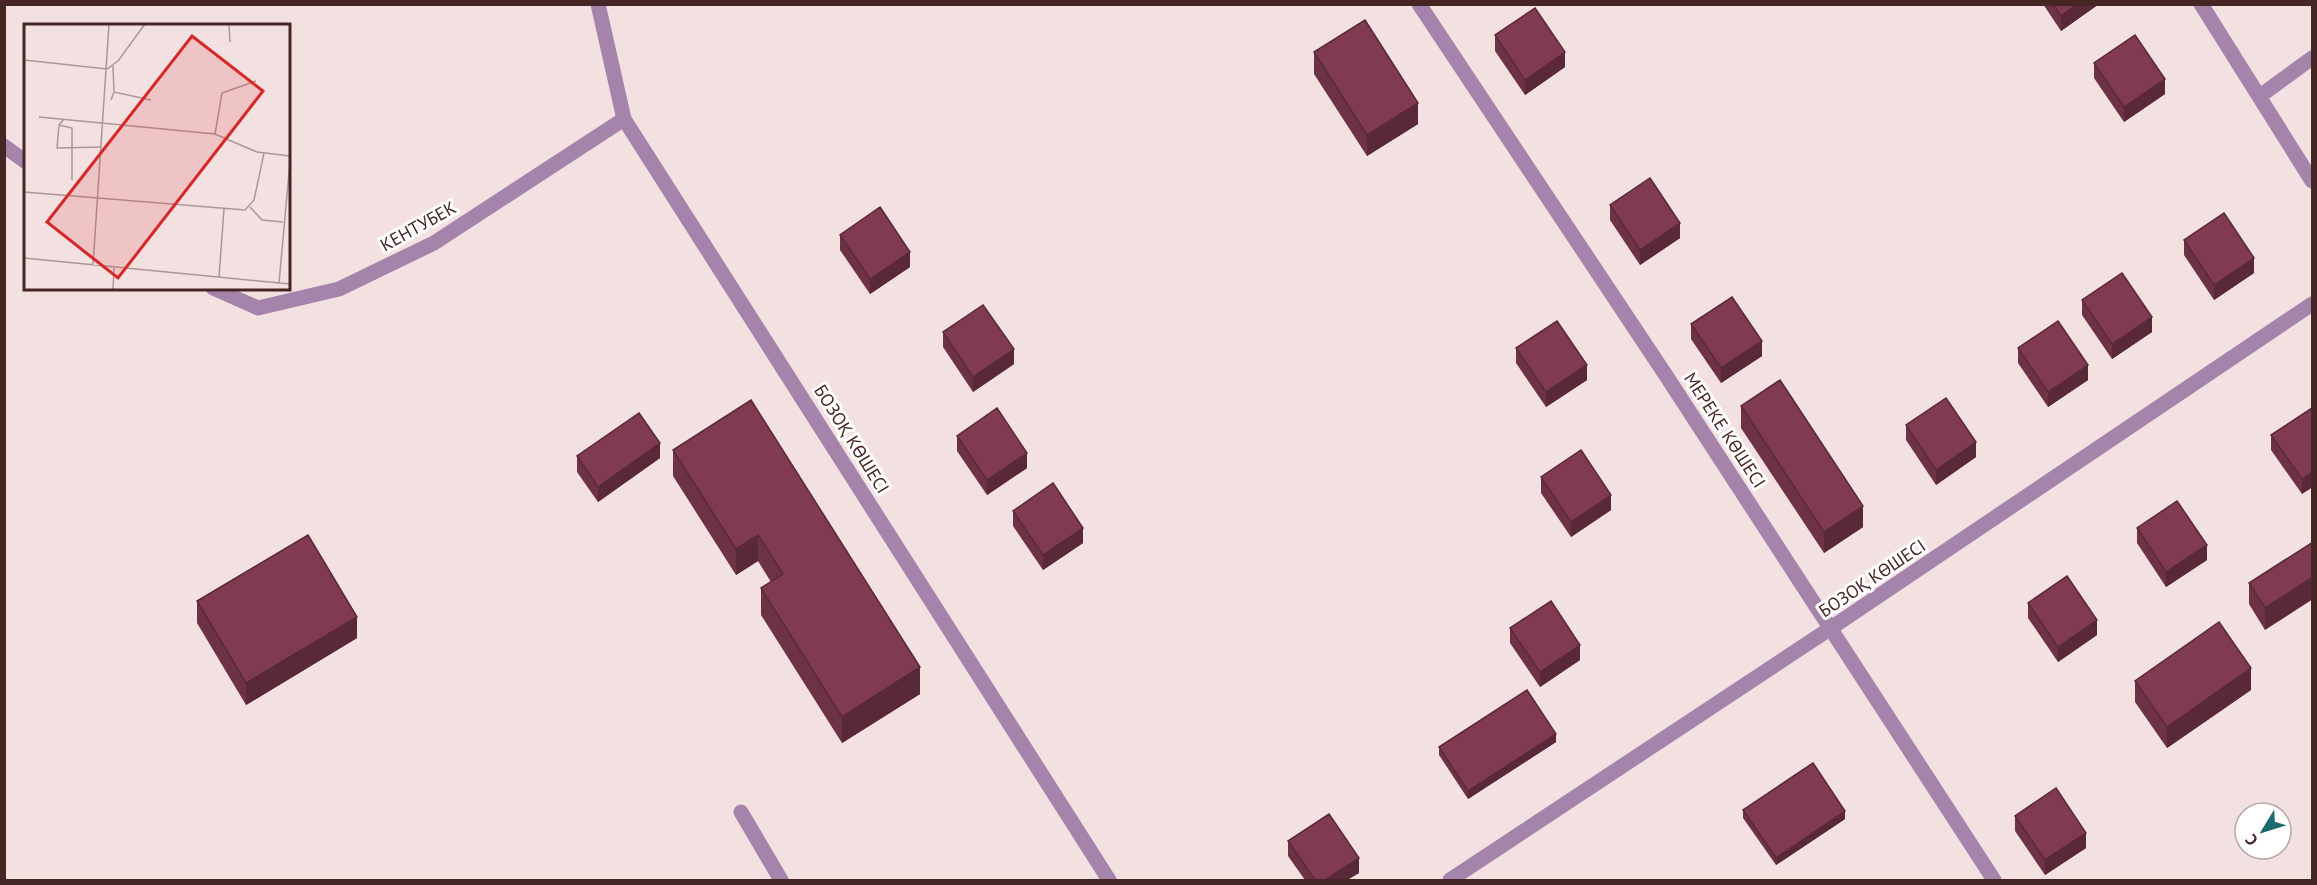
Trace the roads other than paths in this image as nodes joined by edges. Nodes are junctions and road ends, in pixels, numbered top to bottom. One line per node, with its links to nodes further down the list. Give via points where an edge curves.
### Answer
1 (598, 4): 6 (street, БОЗОҚ КӨШЕСІ)
2 (1419, 4): 12 (street, МЕРЕКЕ КӨШЕСІ)
3 (2201, 4): 5 (street)
4 (2313, 58): 5 (street)
5 (2260, 96): 9 (street)
6 (624, 119): 10 (street, КЕНТУБЕК, via 434,243 339,290 258,308); 15 (street, БОЗОҚ КӨШЕСІ)
7 (4, 146): 8 (street)
8 (24, 161)
9 (2313, 181)
10 (218, 290)
11 (2313, 304): 12 (street, БОЗОҚ КӨШЕСІ)
12 (1831, 628): 16 (street, БОЗОҚ КӨШЕСІ); 17 (street, МЕРЕКЕ КӨШЕСІ)
13 (741, 812): 14 (street)
14 (781, 880)
15 (1109, 880)
16 (1450, 880)
17 (1994, 880)

